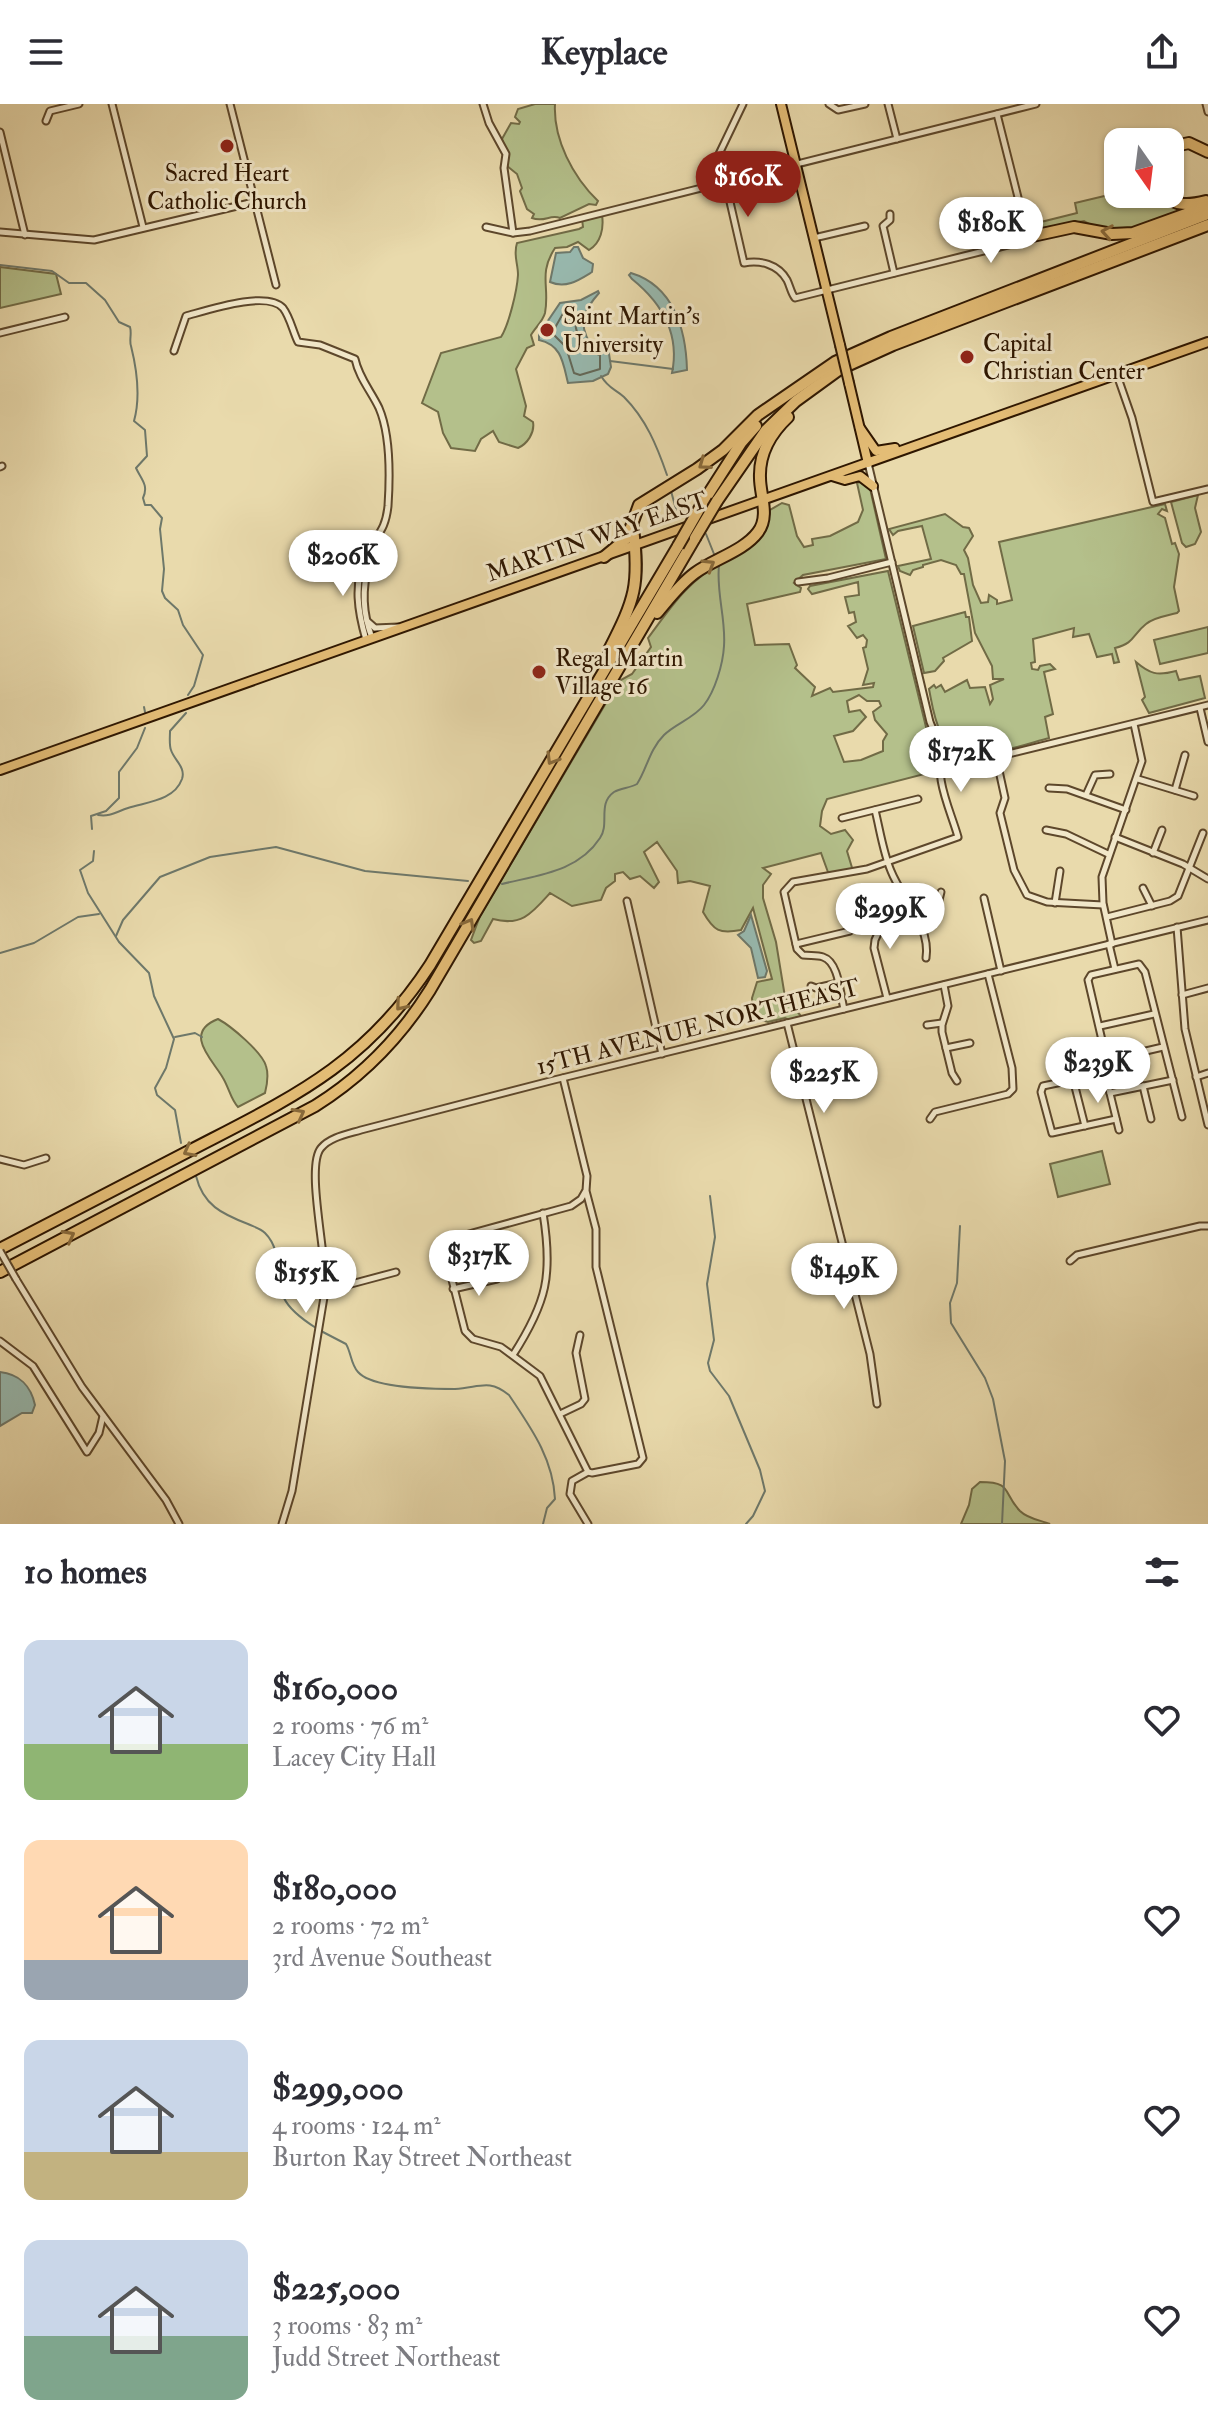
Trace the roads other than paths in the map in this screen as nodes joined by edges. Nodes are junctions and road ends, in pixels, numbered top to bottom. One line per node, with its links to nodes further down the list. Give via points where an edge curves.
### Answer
1 (79, 104): 14 (street, via 50,111)
2 (112, 104): 27 (street)
3 (230, 104): 21 (street)
4 (483, 104): 31 (street, via 506,154)
5 (743, 104): 20 (street, via 719,151)
6 (781, 104): 19 (main road)
7 (829, 104): 8 (street, via 838,110)
8 (865, 104)
9 (888, 104): 16 (street)
10 (1036, 104): 13 (street)
11 (1206, 104): 12 (street)
12 (1208, 112)
13 (997, 114): 16 (street); 33 (street)
14 (46, 121)
15 (0, 132): 32 (street)
16 (897, 139): 19 (street)
17 (1184, 144): 18 (highway)
18 (1208, 152)
19 (796, 163): 20 (street); 34 (main road)
20 (724, 181): 31 (street); 37 (street, via 744,263 764,263 779,271 793,298)
21 (254, 202): 27 (street); 36 (street)
22 (1208, 203): 23 (highway); 33 (highway, one-way to 33, via 1133,233 1074,227)
23 (1184, 205)
24 (890, 214): 35 (street, via 883,226)
25 (1208, 214): 44 (highway, via 891,337 835,362)
26 (865, 226): 34 (street)
27 (143, 227): 32 (street, via 94,240)
28 (486, 227): 31 (street)
29 (1208, 228): 42 (highway)
30 (0, 232): 32 (street)
31 (513, 233)
32 (25, 235)
33 (1028, 237): 35 (street)
34 (814, 238): 37 (main road)
35 (894, 273): 37 (street)
36 (276, 285)
37 (827, 290): 45 (main road, bridge)
38 (65, 317): 39 (street)
39 (0, 333)
40 (1208, 342): 43 (main road, MARTIN WAY EAST)
41 (174, 351): 53 (street, via 186,316 264,299 281,305 298,342 355,359 387,436 388,505)
42 (840, 369): 51 (highway, via 766,445 760,478); 63 (highway, bridge, via 766,430)
43 (1117, 375): 46 (main road, MARTIN WAY EAST); 50 (street, via 1153,502)
44 (785, 396): 52 (highway, one-way to 52, via 723,450 639,505); 64 (highway, bridge, via 741,443)
45 (860, 428): 46 (main road, via 880,452); 47 (main road)
46 (934, 439): 47 (main road, MARTIN WAY EAST)
47 (868, 463): 48 (main road, MARTIN WAY EAST); 49 (street)
48 (831, 476): 49 (main road, via 860,476); 51 (main road, MARTIN WAY EAST)
49 (873, 486): 57 (street)
50 (1208, 489)
51 (764, 500): 54 (main road, MARTIN WAY EAST); 63 (highway, one-way to 51, via 679,586 756,534)
52 (632, 522): 54 (highway); 56 (highway, via 627,538)
53 (377, 539): 60 (street, via 365,584); 62 (street, via 358,587)
54 (635, 546): 55 (main road, MARTIN WAY EAST); 58 (highway)
55 (618, 552): 56 (main road, MARTIN WAY EAST); 58 (highway)
56 (604, 557): 61 (main road, MARTIN WAY EAST)
57 (892, 562): 59 (street); 69 (street, via 930,722)
58 (636, 564): 64 (highway, via 632,603)
59 (798, 582)
60 (365, 617): 61 (street, via 375,628); 62 (street)
61 (403, 627): 62 (main road, MARTIN WAY EAST)
62 (369, 639): 72 (main road, MARTIN WAY EAST)
63 (635, 640): 152 (highway, one-way to 63, via 315,1106 380,1055 430,990)
64 (591, 692): 150 (highway, one-way to 150, via 422,978 369,1041 305,1090)
65 (1208, 705): 66 (street)
66 (1200, 707): 67 (street); 68 (street)
67 (1134, 724): 71 (street); 74 (street, via 1142,761)
68 (1208, 742)
69 (945, 748): 71 (street, via 969,759); 89 (street, via 940,772 958,837)
70 (1185, 755): 76 (street)
71 (996, 757): 97 (street, via 1005,798 1000,813 1014,870 1027,895)
72 (0, 770)
73 (1110, 774): 77 (street, via 1095,775)
74 (1138, 779): 76 (street); 81 (street)
75 (1049, 788): 77 (street)
76 (1175, 790): 78 (street)
77 (1086, 795): 81 (street)
78 (1194, 796)
79 (918, 799): 80 (street)
80 (875, 810): 82 (street); 89 (street)
81 (1126, 810): 86 (street)
82 (842, 818)
83 (1046, 830): 88 (street)
84 (1162, 830): 87 (street)
85 (1203, 833): 90 (street)
86 (1115, 837): 87 (street); 88 (street)
87 (1153, 853): 90 (street)
88 (1108, 854): 98 (street)
89 (888, 863): 100 (street); 106 (street, via 793,882 785,889)
90 (1190, 867): 92 (street); 99 (street, via 1178,896)
91 (1060, 871): 97 (street)
92 (1208, 879)
93 (1143, 888): 99 (street)
94 (941, 892): 100 (street, via 938,904)
95 (984, 898): 110 (street)
96 (627, 901): 127 (street)
97 (1055, 903): 98 (street)
98 (1103, 905): 102 (street)
99 (1152, 906): 102 (street)
100 (915, 912): 108 (street)
101 (876, 917): 117 (street, via 881,927 874,948)
102 (1106, 917): 107 (street)
103 (1208, 920): 104 (street, 15TH AVENUE NORTHEAST)
104 (1177, 927): 107 (street, 15TH AVENUE NORTHEAST); 116 (street)
105 (850, 931): 106 (street)
106 (796, 944): 112 (street, via 803,955 830,961)
107 (1111, 944): 109 (street); 110 (street, 15TH AVENUE NORTHEAST)
108 (926, 958)
109 (1115, 969): 119 (street, via 1143,966); 123 (street, via 1089,977)
110 (1001, 971): 111 (street, 15TH AVENUE NORTHEAST)
111 (988, 974): 113 (street, 15TH AVENUE NORTHEAST); 139 (street, via 1013,1089 935,1112)
112 (838, 983): 114 (street); 118 (street)
113 (944, 985): 117 (street, 15TH AVENUE NORTHEAST); 121 (street, via 948,1006)
114 (811, 986)
115 (1208, 988): 116 (street)
116 (1181, 995): 131 (street)
117 (887, 998): 118 (street, 15TH AVENUE NORTHEAST)
118 (844, 1009): 120 (street, 15TH AVENUE NORTHEAST)
119 (1154, 1014): 123 (street); 125 (street)
120 (787, 1023): 127 (street, 15TH AVENUE NORTHEAST); 160 (street, via 870,1354)
121 (942, 1023): 122 (street); 126 (street)
122 (927, 1025)
123 (1100, 1026): 128 (street)
124 (970, 1043): 126 (street)
125 (1163, 1047): 128 (street); 134 (street)
126 (946, 1048): 135 (street)
127 (662, 1054): 132 (street, 15TH AVENUE NORTHEAST)
128 (1107, 1060): 129 (street)
129 (1105, 1073): 133 (street); 137 (street)
130 (1208, 1073): 131 (street)
131 (1196, 1077): 142 (street)
132 (563, 1078): 147 (street); 156 (street, 15TH AVENUE NORTHEAST, via 338,1137 320,1149 315,1169)
133 (1073, 1079): 143 (street); 143 (street, via 1043,1086 1041,1092 1052,1133)
134 (1173, 1080): 136 (street); 138 (street)
135 (957, 1081)
136 (1143, 1086): 137 (street); 141 (street)
137 (1110, 1093): 140 (street)
138 (1182, 1117)
139 (930, 1119)
140 (1116, 1119): 143 (street); 144 (street)
141 (1151, 1119)
142 (1208, 1125)
143 (1085, 1126)
144 (1119, 1130)
145 (46, 1158): 146 (street, via 24,1165)
146 (0, 1159)
147 (586, 1191): 148 (street, via 574,1205); 163 (street, via 596,1229 596,1267 643,1458 633,1466)
148 (543, 1213): 155 (street, via 452,1242 447,1254); 159 (street, via 549,1257 546,1285)
149 (1208, 1226): 151 (street, via 1077,1255)
150 (0, 1250): 162 (street, bridge)
151 (1070, 1261)
152 (0, 1272)
153 (396, 1272): 156 (street)
154 (497, 1279): 155 (street)
155 (453, 1289): 159 (street, via 467,1333)
156 (325, 1291): 165 (street)
157 (580, 1335): 161 (street, via 576,1353 585,1399)
158 (0, 1341): 162 (street, via 33,1366 87,1452)
159 (513, 1355): 161 (street, via 544,1380)
160 (877, 1404)
161 (560, 1414): 163 (street)
162 (103, 1415): 164 (street)
163 (588, 1472): 166 (street, via 569,1487)
164 (178, 1524)
165 (282, 1524)
166 (588, 1524)

